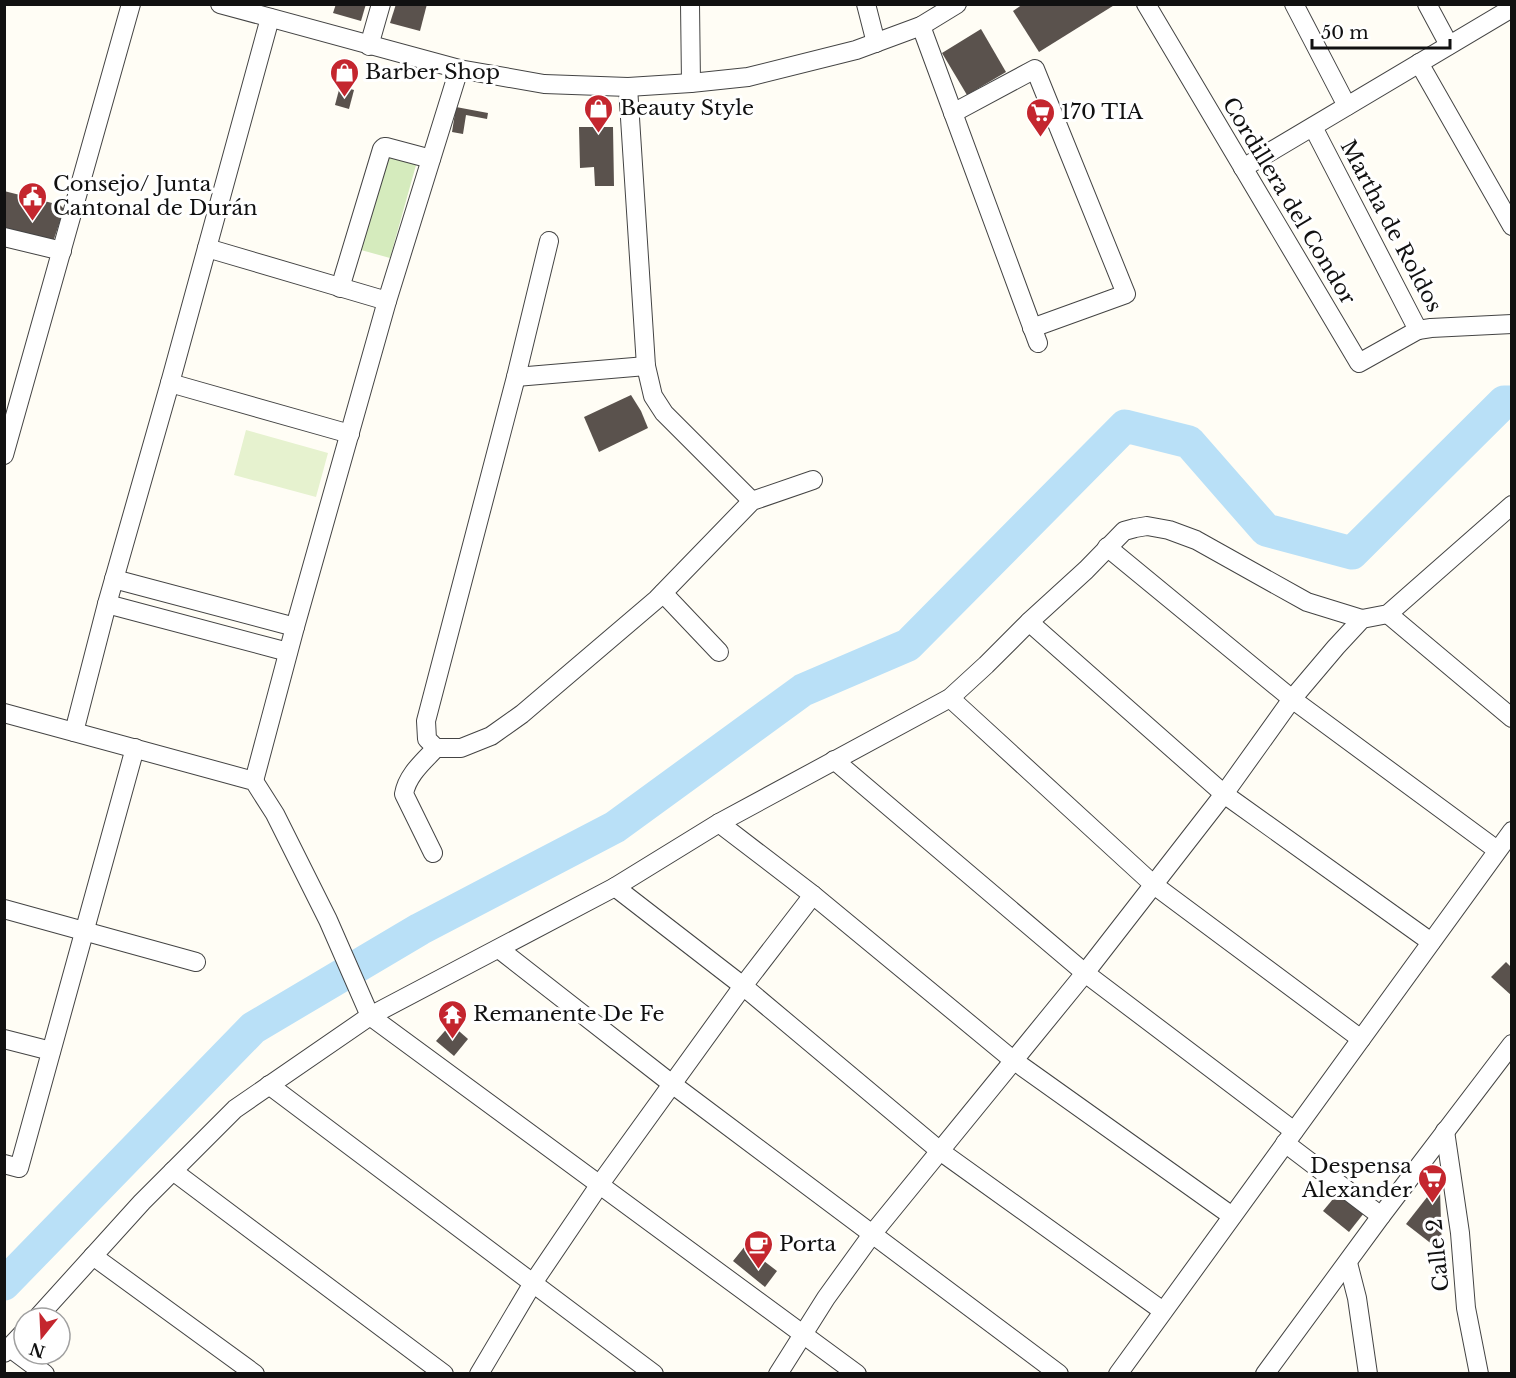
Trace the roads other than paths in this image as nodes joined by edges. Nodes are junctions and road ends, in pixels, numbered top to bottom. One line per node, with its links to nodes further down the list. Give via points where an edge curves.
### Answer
1 (131, 4): 29 (street)
2 (220, 4): 11 (street)
3 (381, 4): 15 (street)
4 (690, 4): 18 (street)
5 (866, 4): 13 (street)
6 (957, 4): 12 (street)
7 (1146, 4): 24 (street, Cordillera del Condor)
8 (1294, 4): 20 (street)
9 (1427, 4): 14 (street)
10 (1512, 8): 14 (street)
11 (282, 15): 15 (street); 28 (street)
12 (921, 26): 13 (street); 21 (street)
13 (876, 43): 18 (street, via 748,77)
14 (1449, 45): 16 (street)
15 (369, 46): 17 (street)
16 (1419, 63): 20 (street); 25 (street)
17 (459, 69): 19 (street, via 544,84); 23 (street)
18 (691, 83): 19 (street)
19 (628, 87): 34 (street)
20 (1347, 106): 22 (street)
21 (953, 113): 21 (street, via 1035,336 1125,294 1035,69)
22 (1313, 127): 24 (street); 33 (street, Martha de Roldos)
23 (431, 159): 30 (street, via 382,149); 31 (street)
24 (1243, 168): 33 (street, Cordillera del Condor, via 1359,363)
25 (1512, 226)
26 (4, 237): 29 (street)
27 (549, 242): 35 (street)
28 (207, 248): 30 (street); 36 (street)
29 (62, 251): 38 (street)
30 (340, 288): 31 (street)
31 (387, 301): 37 (street)
32 (1512, 324): 33 (street, Martha de Roldos)
33 (1418, 330)
34 (646, 366): 35 (street); 40 (street, via 653,396 664,413)
35 (516, 376): 58 (street, via 426,721 427,739)
36 (170, 383): 37 (street); 43 (street)
37 (350, 434): 49 (street)
38 (6, 444)
39 (813, 480): 40 (street)
40 (752, 501): 44 (street)
41 (1510, 510): 46 (street)
42 (1107, 547): 47 (street, via 1124,531 1148,526 1169,530 1196,540 1307,602); 48 (street); 53 (street)
43 (114, 579): 45 (street); 49 (street)
44 (663, 593): 51 (street); 58 (street, via 491,736 461,748)
45 (107, 604): 50 (street); 56 (street)
46 (1388, 614): 47 (street); 55 (street)
47 (1362, 619): 53 (street)
48 (1029, 622): 52 (street); 61 (street)
49 (295, 627): 50 (street)
50 (288, 652): 60 (street)
51 (718, 652)
52 (950, 698): 59 (street); 66 (street)
53 (1292, 699): 61 (street); 64 (street)
54 (4, 713): 56 (street)
55 (1512, 718)
56 (74, 732): 57 (street)
57 (135, 748): 60 (street); 70 (street)
58 (436, 748): 65 (street, via 411,776 404,794)
59 (834, 760): 62 (street); 74 (street)
60 (254, 781): 76 (street, via 275,814 328,920)
61 (1224, 794): 66 (street); 71 (street)
62 (719, 823): 67 (street); 68 (street)
63 (1512, 831): 64 (street)
64 (1497, 850): 71 (street)
65 (433, 853)
66 (1154, 885): 74 (street); 78 (street)
67 (615, 887): 72 (street); 75 (street)
68 (813, 895): 75 (street); 81 (street)
69 (4, 909): 70 (street)
70 (84, 930): 73 (street); 80 (street)
71 (1431, 942): 78 (street)
72 (499, 949): 76 (street); 82 (street)
73 (196, 962)
74 (1084, 973): 81 (street); 85 (street)
75 (743, 986): 82 (street); 86 (street)
76 (367, 1011): 83 (street); 89 (street)
77 (4, 1039): 80 (street)
78 (1361, 1039): 85 (street)
79 (1512, 1044): 84 (street)
80 (51, 1051): 87 (street, via 19,1168)
81 (1013, 1060): 86 (street); 90 (street)
82 (672, 1084): 89 (street); 92 (street)
83 (269, 1086): 88 (street, via 235,1109); 95 (street)
84 (1445, 1131): 91 (street); 111 (street, Calle 2, via 1466,1308)
85 (1289, 1137): 90 (street); 91 (street)
86 (940, 1151): 92 (street); 97 (street)
87 (4, 1164)
88 (173, 1171): 93 (street); 102 (street)
89 (600, 1184): 95 (street); 98 (street)
90 (1232, 1216): 97 (street)
91 (1381, 1216): 94 (street)
92 (873, 1233): 98 (street); 107 (street)
93 (93, 1256): 96 (street); 101 (street)
94 (1348, 1263): 109 (street); 110 (street)
95 (533, 1283): 103 (street); 104 (street)
96 (48, 1306)
97 (1163, 1311): 108 (street)
98 (802, 1334): 105 (street); 106 (street)
99 (7, 1351): 100 (street)
100 (45, 1374)
101 (255, 1374)
102 (444, 1374)
103 (479, 1374)
104 (654, 1374)
105 (778, 1374)
106 (857, 1374)
107 (1059, 1374)
108 (1118, 1374)
109 (1265, 1374)
110 (1368, 1374)
111 (1479, 1374)

